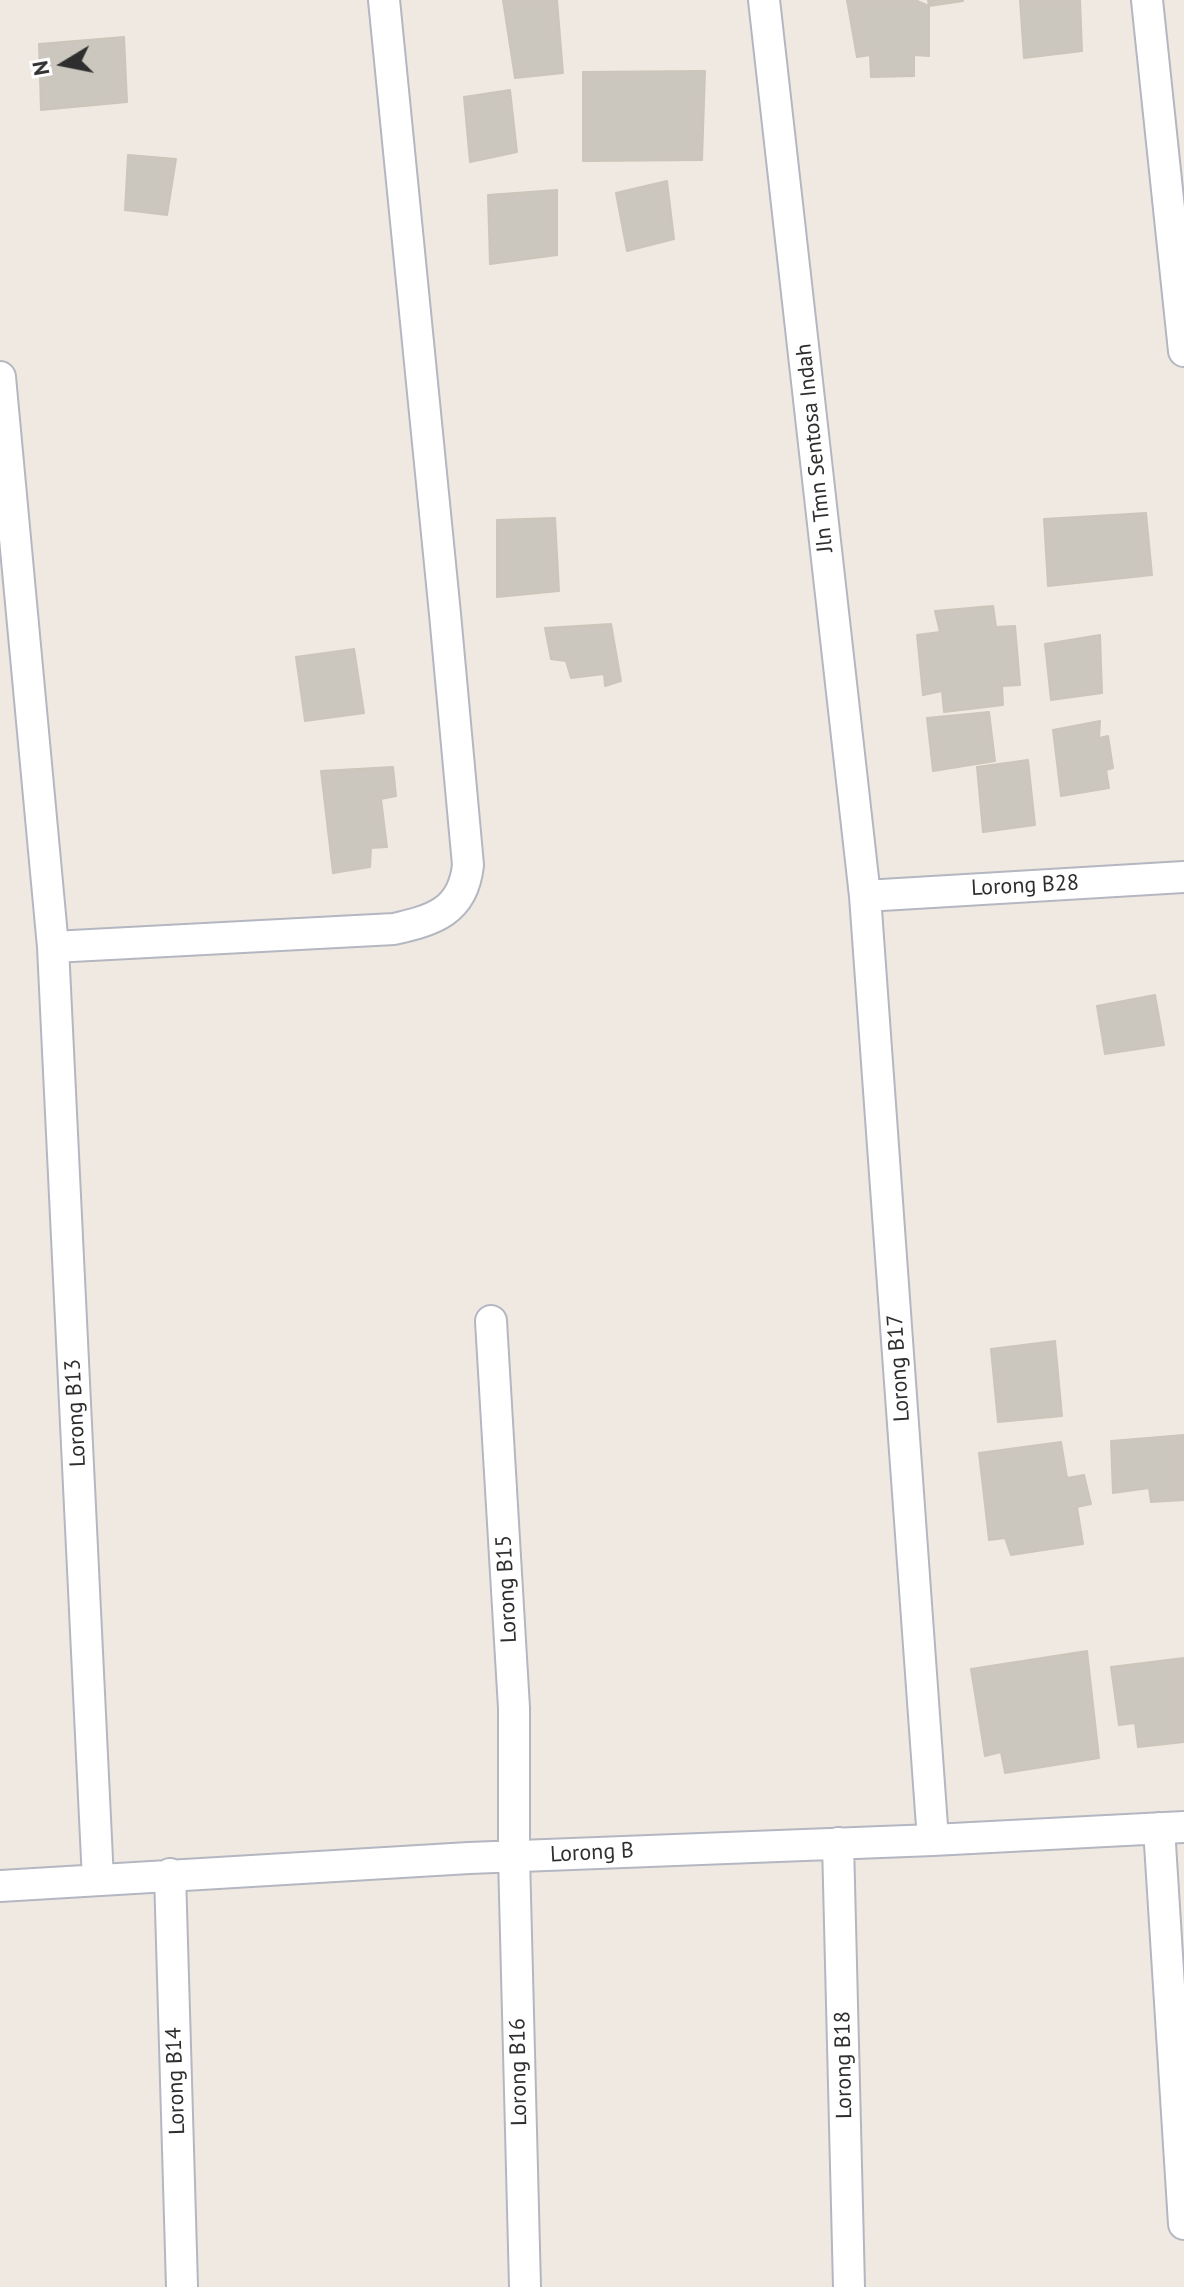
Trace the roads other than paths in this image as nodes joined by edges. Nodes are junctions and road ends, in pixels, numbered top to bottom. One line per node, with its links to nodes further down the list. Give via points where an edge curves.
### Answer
1 (384, 0): 8 (street, via 466,879 446,911 394,929)
2 (764, 0): 7 (street, Jln Tmn Sentosa Indah)
3 (1147, 0): 4 (street)
4 (1184, 351)
5 (0, 377): 8 (street, Lorong B13)
6 (1184, 877): 7 (street, Lorong B28)
7 (865, 896): 11 (street, Lorong B17)
8 (53, 947): 15 (street, Lorong B13)
9 (491, 1321): 13 (street, Lorong B15, via 514,1708)
10 (1172, 1828): 11 (street, Lorong B); 17 (street)
11 (933, 1840): 12 (street, Lorong B)
12 (838, 1843): 13 (street, Lorong B); 20 (street, Lorong B18)
13 (514, 1857): 14 (street, Lorong B); 19 (street, Lorong B16)
14 (170, 1874): 15 (street, Lorong B); 18 (street, Lorong B14)
15 (98, 1880): 16 (street, Lorong B)
16 (0, 1886)
17 (1184, 2224)
18 (182, 2287)
19 (525, 2287)
20 (849, 2287)

